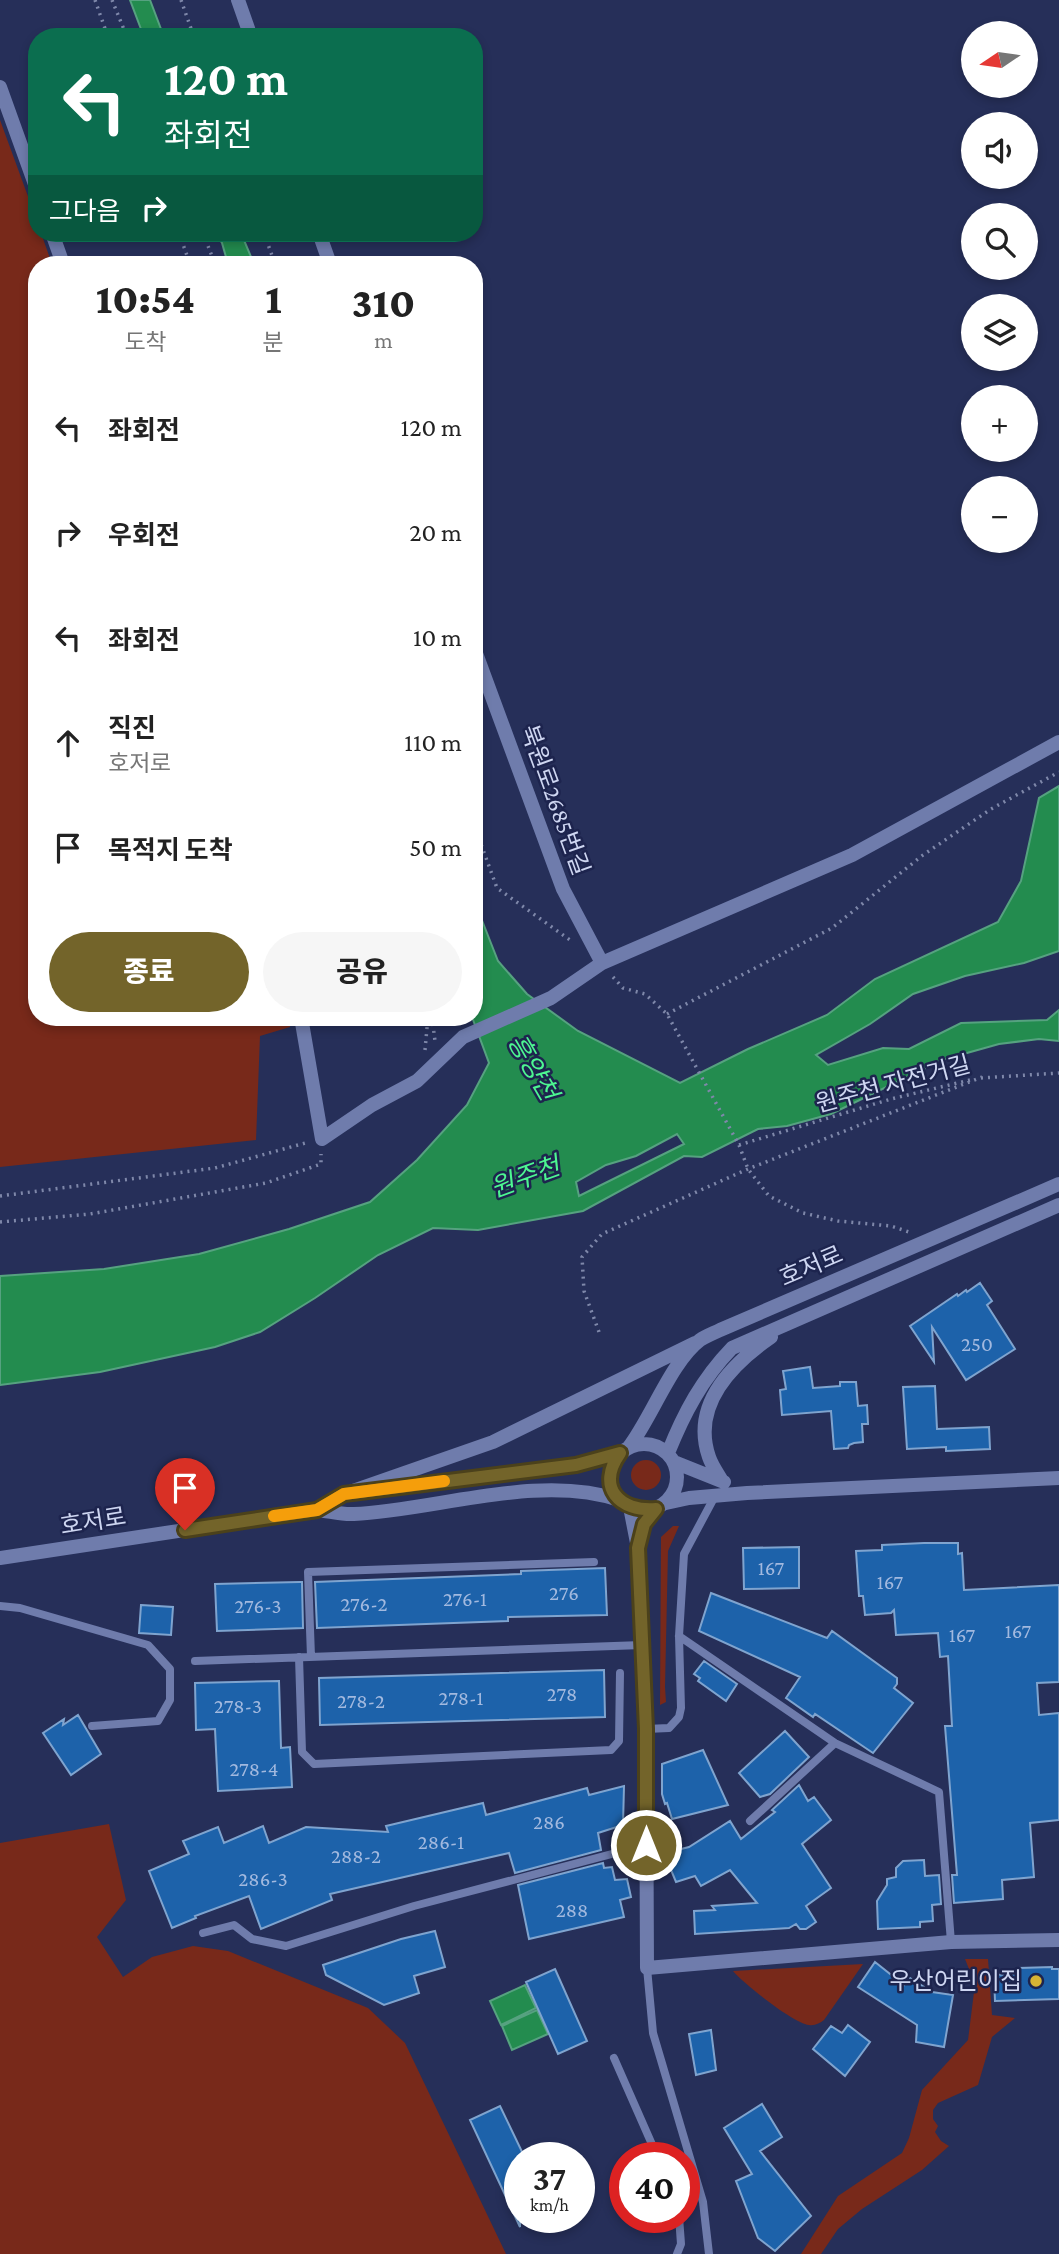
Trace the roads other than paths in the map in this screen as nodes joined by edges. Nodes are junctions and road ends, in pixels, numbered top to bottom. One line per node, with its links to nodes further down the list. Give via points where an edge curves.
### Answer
1 (238, 0): 2 (street)
2 (248, 28)
3 (0, 87): 4 (street)
4 (28, 165)
5 (483, 673): 7 (street, 북원로2685번길, via 563,889)
6 (1059, 742): 7 (street, via 852,855)
7 (602, 963): 8 (street, via 551,998 463,1037 416,1082 322,1139)
8 (303, 1026)
9 (1059, 1184): 12 (street, 호저로)
10 (1059, 1205): 11 (street, 호저로)
11 (797, 1320): 14 (street, via 732,1348 710,1370 691,1401); 16 (street, via 751,1351 724,1377 709,1405 709,1457)
12 (699, 1341): 13 (street, 호저로, via 643,1429); 18 (street, via 493,1442)
13 (624, 1450): 14 (street, via 650,1443); 18 (street, via 576,1465); 20 (street, via 611,1472 613,1491)
14 (671, 1458): 16 (street); 21 (street, via 677,1483)
15 (1059, 1478): 17 (street)
16 (722, 1482): 17 (street)
17 (747, 1493): 19 (street)
18 (344, 1494): 22 (street)
19 (715, 1496): 21 (street, via 689,1497); 27 (lane, via 684,1554)
20 (624, 1504): 21 (street); 22 (street, via 584,1491 548,1489 351,1515); 23 (street)
21 (661, 1506): 23 (street, via 644,1524)
22 (317, 1510): 24 (street, 호저로)
23 (638, 1548): 28 (street)
24 (0, 1558)
25 (594, 1562): 30 (lane, via 309,1572)
26 (0, 1606): 33 (lane, via 148,1646 170,1669 170,1700 158,1721)
27 (679, 1636): 34 (lane, via 679,1717 668,1728); 35 (lane)
28 (642, 1644): 30 (lane); 34 (street)
29 (299, 1657): 30 (lane); 31 (lane); 32 (lane, via 302,1752 314,1764 611,1750 619,1741)
30 (311, 1657)
31 (195, 1661)
32 (620, 1673)
33 (92, 1726)
34 (646, 1729): 37 (street)
35 (835, 1744): 36 (lane); 40 (lane, via 939,1792)
36 (750, 1821)
37 (646, 1845): 38 (lane, via 414,1906 286,1946 252,1940 234,1925); 41 (street)
38 (203, 1933)
39 (1059, 1940): 40 (street)
40 (951, 1942): 41 (street)
41 (647, 1968): 46 (lane, via 653,2033 704,2202)
42 (614, 2058): 43 (lane)
43 (651, 2142)
44 (680, 2233): 45 (lane)
45 (677, 2254)
46 (709, 2254)

